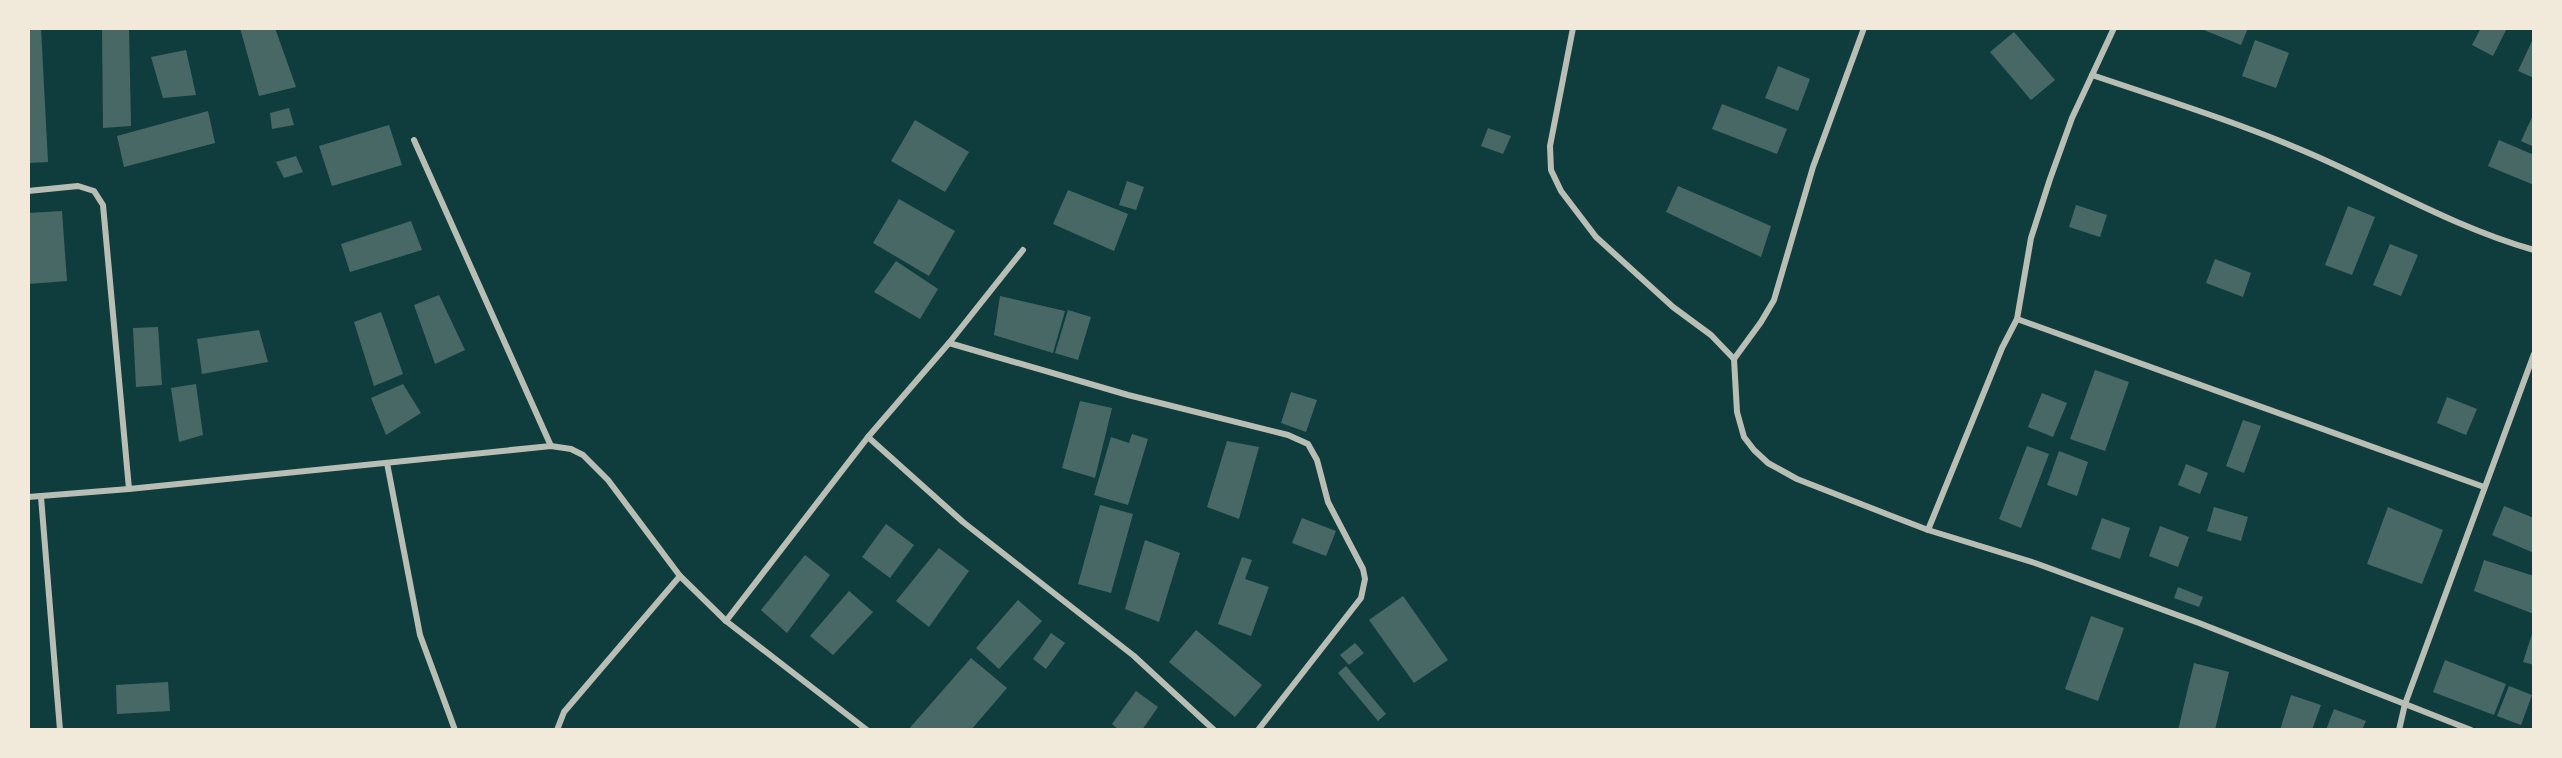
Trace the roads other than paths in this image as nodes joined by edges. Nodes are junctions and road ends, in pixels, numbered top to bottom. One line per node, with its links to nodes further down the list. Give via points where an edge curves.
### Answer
1 (1573, 28): 12 (street, via 1550,147 1551,170 1596,237)
2 (1864, 28): 12 (street, via 1813,167 1774,300)
3 (2114, 28): 4 (street)
4 (2092, 75): 8 (street, via 2235,123 2331,163 2458,224); 9 (street, via 2072,118 2031,238)
5 (414, 140): 14 (street)
6 (28, 191): 17 (street, via 78,186 94,191 103,205)
7 (1023, 250): 10 (street)
8 (2534, 250)
9 (2017, 319): 16 (street); 20 (street)
10 (949, 343): 13 (street); 29 (street, via 1128,395 1288,435 1308,444 1317,460 1328,502 1365,579 1360,598)
11 (2534, 354): 16 (street)
12 (1734, 359): 20 (street, via 1737,412 1744,437 1768,463)
13 (868, 437): 22 (street); 28 (street, via 972,529 1134,656)
14 (550, 446): 15 (street); 21 (street, via 583,454 608,480)
15 (387, 463): 17 (street); 25 (street, via 420,636)
16 (2484, 488): 23 (street)
17 (129, 489): 19 (street)
18 (28, 497): 19 (street)
19 (41, 497): 24 (street)
20 (1928, 530): 23 (street, via 2046,567)
21 (680, 576): 22 (street); 26 (street, via 564,712)
22 (726, 621): 27 (street)
23 (2405, 704): 30 (street); 31 (street)
24 (60, 729)
25 (455, 729)
26 (557, 729)
27 (867, 729)
28 (1214, 729)
29 (1258, 729)
30 (2399, 729)
31 (2470, 729)

